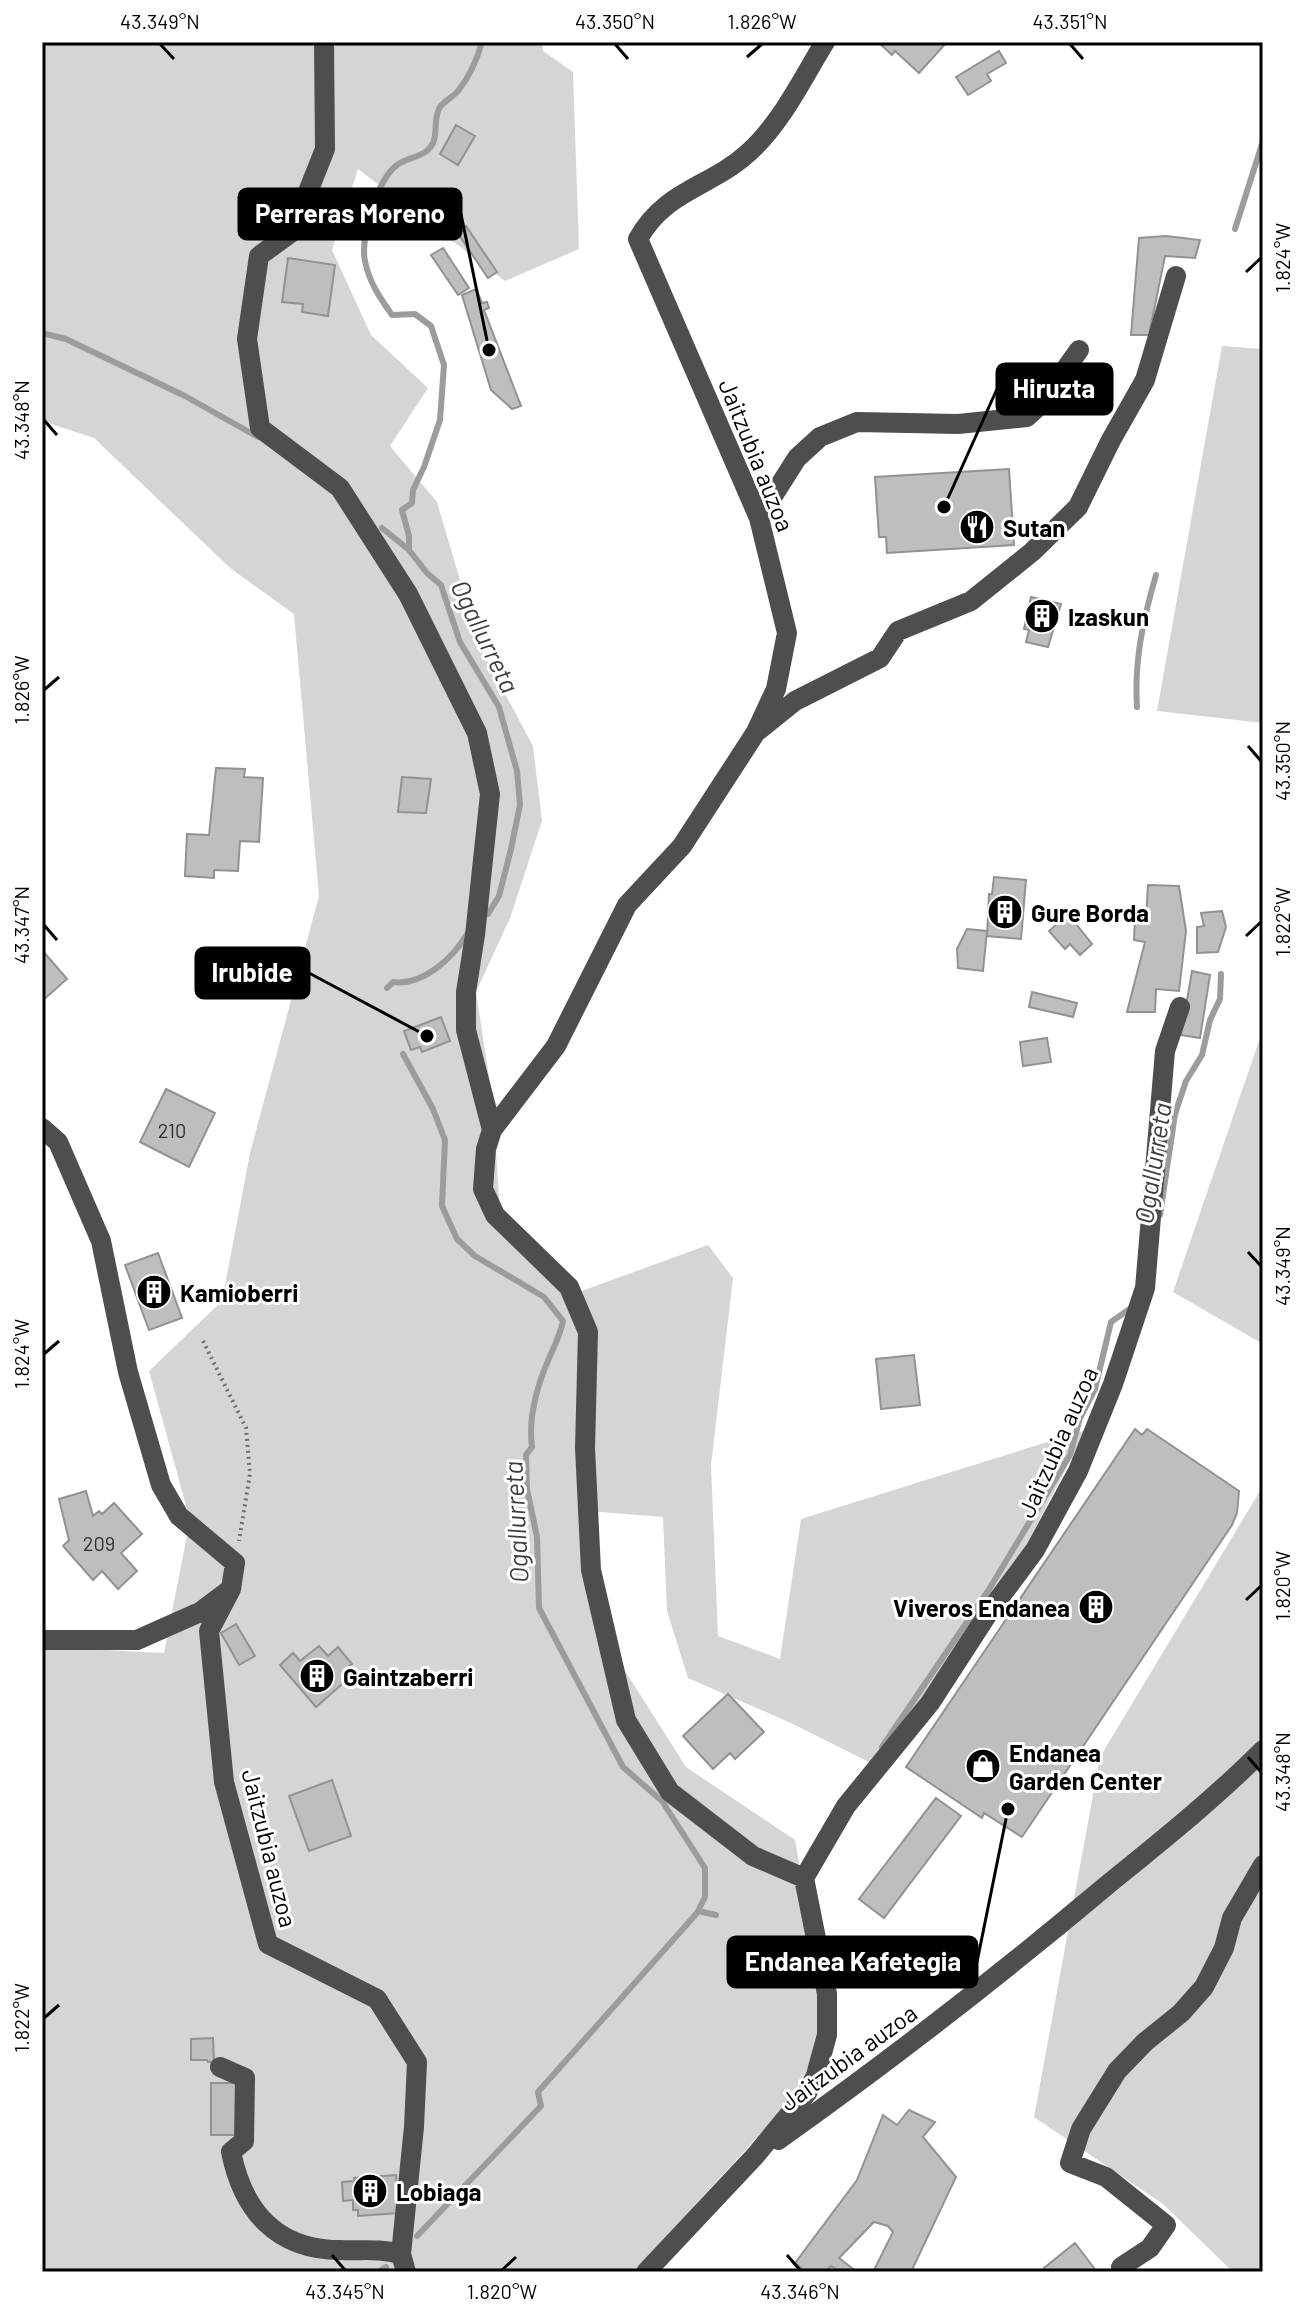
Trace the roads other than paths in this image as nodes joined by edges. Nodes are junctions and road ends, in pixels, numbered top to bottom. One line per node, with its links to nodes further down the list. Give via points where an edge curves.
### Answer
1 (324, 42): 9 (street, Jaitzubia auzoa, via 325,149 292,232 259,256 247,339 260,428 340,488 408,594 477,733 490,794 466,1030)
2 (825, 42): 5 (street, Jaitzubia auzoa, via 770,130 747,155 663,206 638,239)
3 (1176, 276): 6 (street, via 1145,380 1078,507 971,601 898,631 880,658 795,701)
4 (1079, 350): 5 (street, via 1027,417 958,424 857,422 820,437 797,458)
5 (759, 518): 6 (street, Jaitzubia auzoa, via 787,633 776,689)
6 (756, 732): 9 (street, Jaitzubia auzoa, via 682,846 627,905 556,1046)
7 (1180, 1007): 14 (street, Jaitzubia auzoa, via 1165,1051 1145,1288 1078,1471 1035,1550 930,1703 846,1806)
8 (42, 1128): 10 (street, Jaitzubia auzoa, via 58,1142 101,1241 128,1372 161,1485 179,1516 235,1563)
9 (492, 1130): 14 (street, Jaitzubia auzoa, via 483,1189 495,1215 569,1287 588,1332 585,1448 591,1570 626,1720 670,1792 753,1856)
10 (231, 1589): 11 (street, via 200,1612 137,1640); 17 (street, Jaitzubia auzoa, via 209,1631 222,1767 268,1944 377,1999 417,2062)
11 (42, 1640)
12 (1263, 1750): 16 (street, Jaitzubia auzoa, via 990,1983)
13 (1263, 1865): 18 (street, via 1232,1918 1204,1987 1117,2071 1081,2129 1070,2163 1106,2177 1166,2225 1150,2248)
14 (804, 1878): 16 (street, Jaitzubia auzoa, via 827,1994 827,2035 807,2093)
15 (220, 2067): 17 (street, via 245,2078 244,2141 231,2152 247,2202 274,2232 303,2245 337,2251 379,2248)
16 (755, 2156): 19 (street, Jaitzubia auzoa)
17 (404, 2263)
18 (1121, 2267)
19 (646, 2272)

